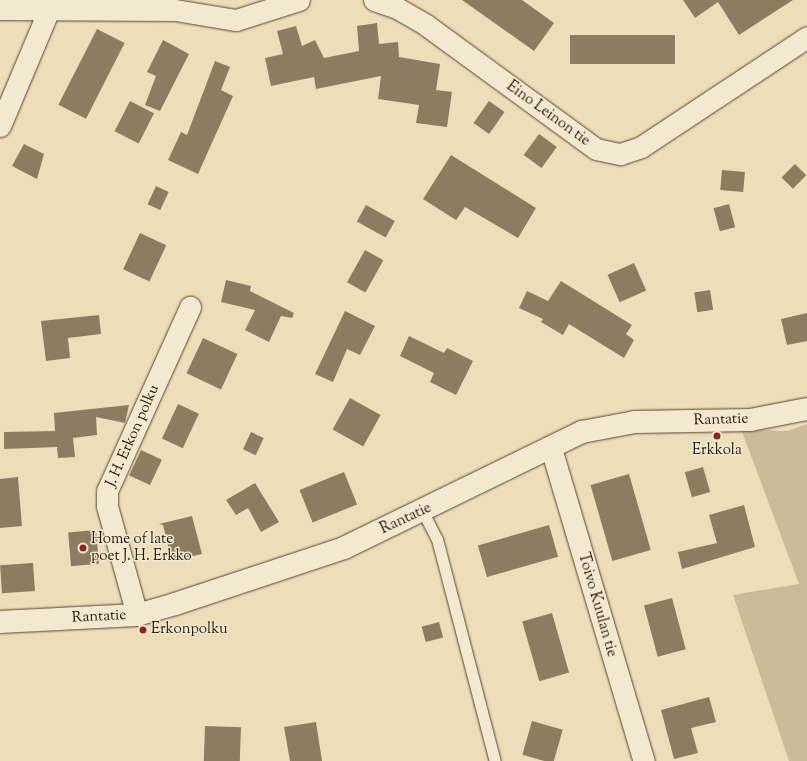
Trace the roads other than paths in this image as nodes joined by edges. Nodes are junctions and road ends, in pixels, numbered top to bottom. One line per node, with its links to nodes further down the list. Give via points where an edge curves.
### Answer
1 (299, 0): 3 (street, via 236,20 174,10)
2 (374, 0): 5 (street, Eino Leinon tie, via 397,8 426,25 596,149 620,154 641,147)
3 (50, 7): 4 (street); 6 (street)
4 (0, 9)
5 (807, 37)
6 (0, 126)
7 (190, 307): 11 (street, J. H. Erkon polku, via 108,491 107,506)
8 (807, 409): 9 (street, Rantatie, via 750,420 635,422 582,432)
9 (551, 448): 10 (street, Rantatie); 14 (street, Toivo Kuulan tie)
10 (423, 512): 11 (street, Rantatie, via 344,548); 13 (lane, via 437,539)
11 (137, 615): 12 (street, Rantatie)
12 (0, 622)
13 (495, 761)
14 (644, 761)

